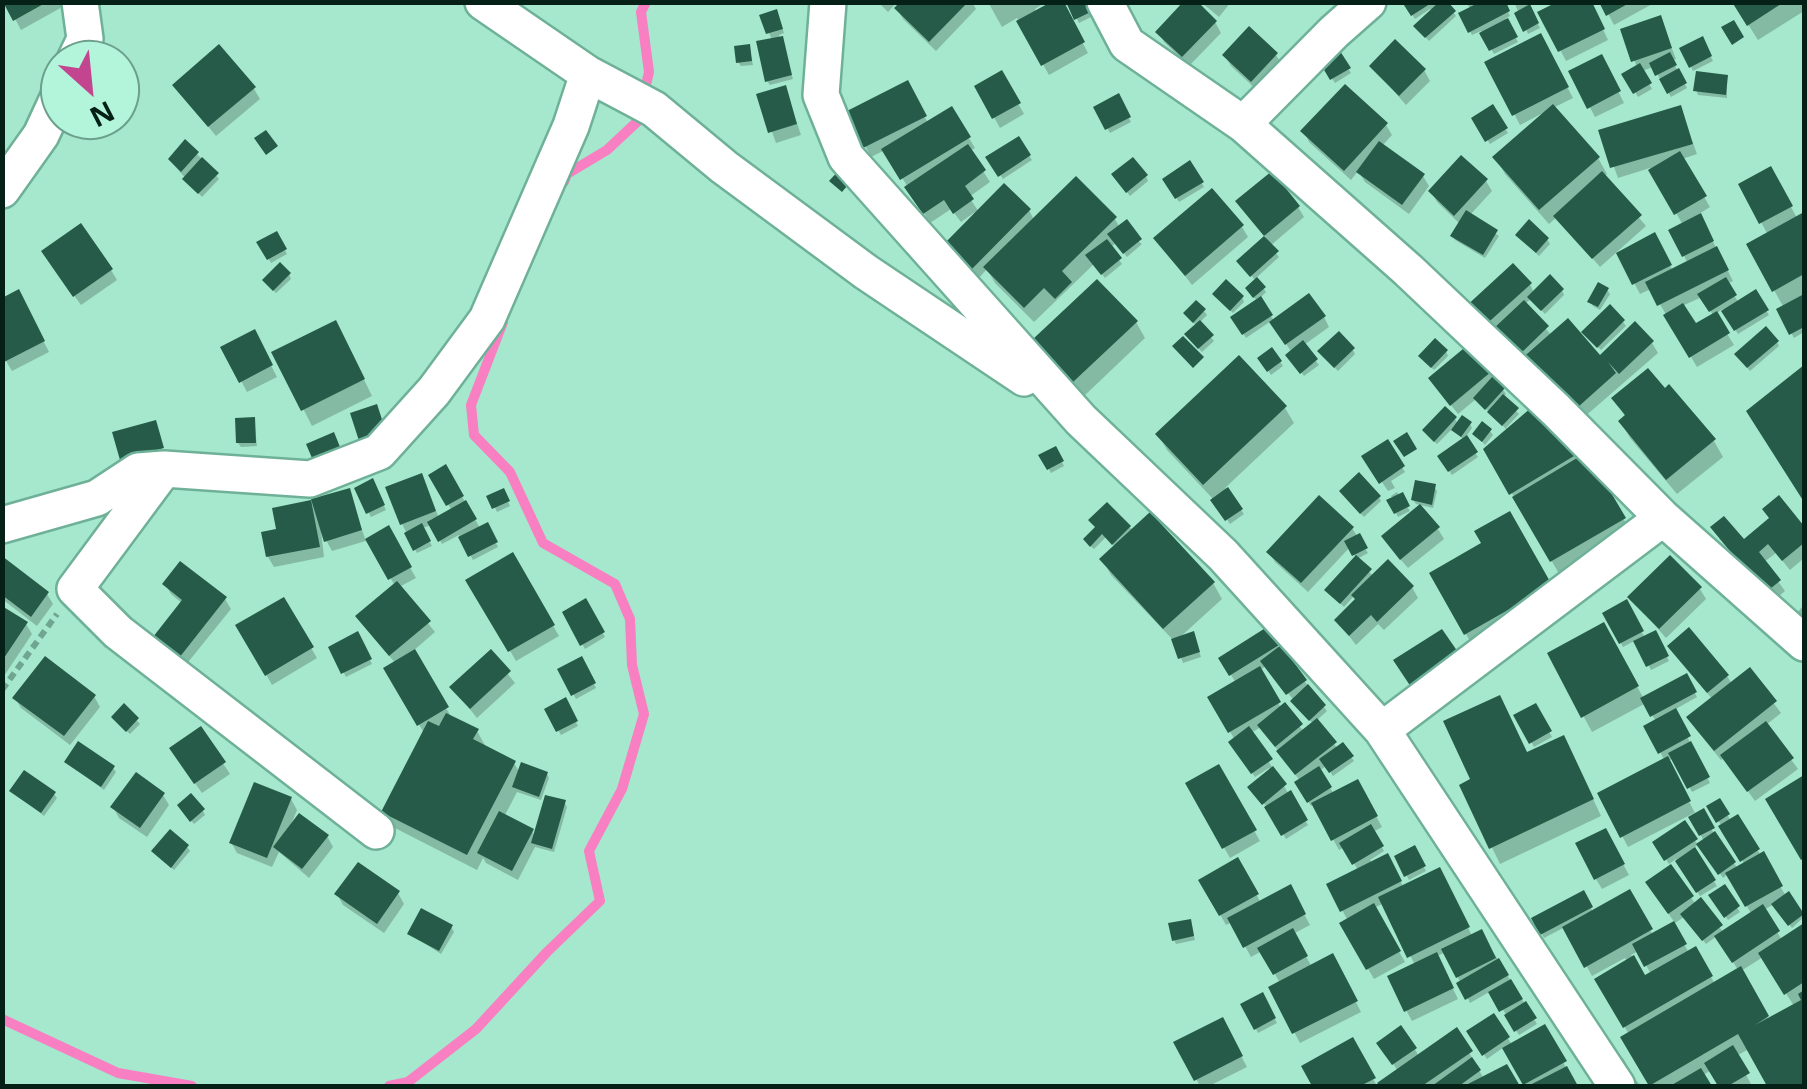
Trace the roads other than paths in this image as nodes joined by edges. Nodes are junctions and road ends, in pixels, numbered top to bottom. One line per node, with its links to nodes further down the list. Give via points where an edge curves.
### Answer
1 (80, 2): 6 (street)
2 (483, 2): 7 (street)
3 (828, 2): 11 (street, via 821,95 846,156)
4 (1105, 2): 8 (street, via 1127,44)
5 (1368, 2): 8 (street)
6 (85, 40)
7 (588, 74): 11 (street, via 642,102 866,272); 12 (street, via 487,319 379,452 310,479)
8 (1243, 124): 13 (street, via 1408,270)
9 (40, 136): 10 (street)
10 (2, 190)
11 (1081, 420): 16 (street, via 1223,555)
12 (164, 469): 14 (street, via 138,471 96,498); 17 (street, via 75,589 118,632)
13 (1663, 518): 15 (street); 16 (street)
14 (2, 525)
15 (1804, 643)
16 (1382, 730): 18 (street)
17 (376, 831)
18 (1617, 1086)

